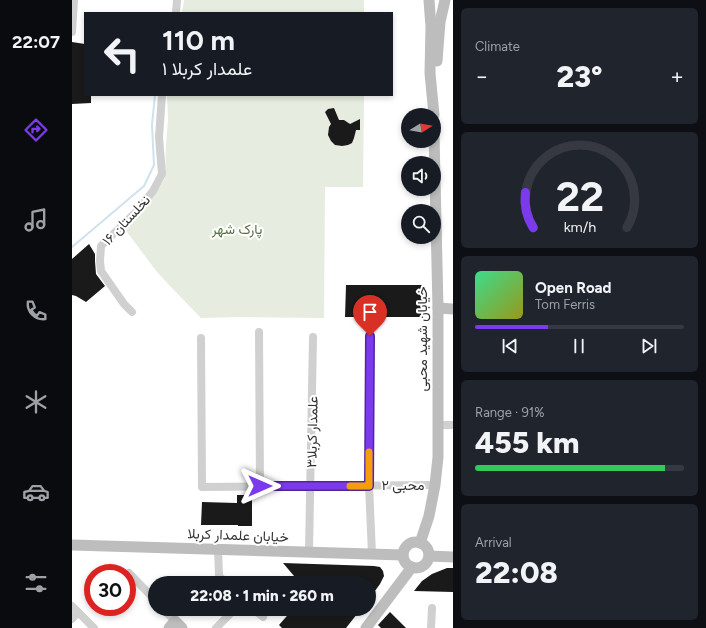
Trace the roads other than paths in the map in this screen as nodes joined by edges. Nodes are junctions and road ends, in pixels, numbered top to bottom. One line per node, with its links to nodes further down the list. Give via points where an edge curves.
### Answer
1 (74, 0): 6 (street)
2 (177, 0): 5 (street)
3 (429, 0): 8 (main road)
4 (445, 0): 9 (main road, via 440,22)
5 (176, 12)
6 (72, 32)
7 (162, 96): 13 (street, نخلستان ۱۶, via 159,137 162,174 153,191 137,211 100,246 101,271)
8 (433, 108)
9 (434, 108)
10 (434, 148): 11 (main road, خیابان شهید محبی)
11 (438, 308): 12 (main road); 18 (main road, خیابان شهید محبی)
12 (453, 308)
13 (132, 312)
14 (259, 332): 21 (street)
15 (370, 336): 23 (street)
16 (313, 337): 22 (street, علمدار کربلا۳)
17 (200, 338): 21 (street, محبی ۲, via 202,487)
18 (438, 425): 19 (street); 20 (main road, خیابان شهید محبی)
19 (453, 425)
20 (435, 485): 23 (street, محبی ۲); 24 (main road, خیابان شهید محبی)
21 (260, 486): 22 (street, محبی ۲)
22 (311, 486): 23 (street, محبی ۲); 27 (street, علمدار کربلا۳)
23 (369, 486): 28 (street)
24 (420, 543): 29 (main road, via 409,545); 30 (main road, via 427,548)
25 (72, 545): 26 (main road, خیابان علمدار کربلا)
26 (218, 549): 27 (main road, خیابان علمدار کربلا); 33 (street)
27 (309, 552): 28 (main road, خیابان علمدار کربلا)
28 (372, 554): 29 (main road, خیابان علمدار کربلا)
29 (404, 555): 32 (main road, via 406,562)
30 (429, 556): 31 (main road); 32 (main road, via 423,566)
31 (453, 557)
32 (412, 567): 43 (main road)
33 (219, 576)
34 (136, 581): 35 (street)
35 (148, 593)
36 (72, 606): 38 (street)
37 (432, 608): 46 (street)
38 (78, 612): 41 (street); 44 (street)
39 (168, 616): 42 (street)
40 (228, 616): 45 (street)
41 (72, 618)
42 (175, 626)
43 (370, 626)
44 (94, 628)
45 (216, 628)
46 (431, 628)

